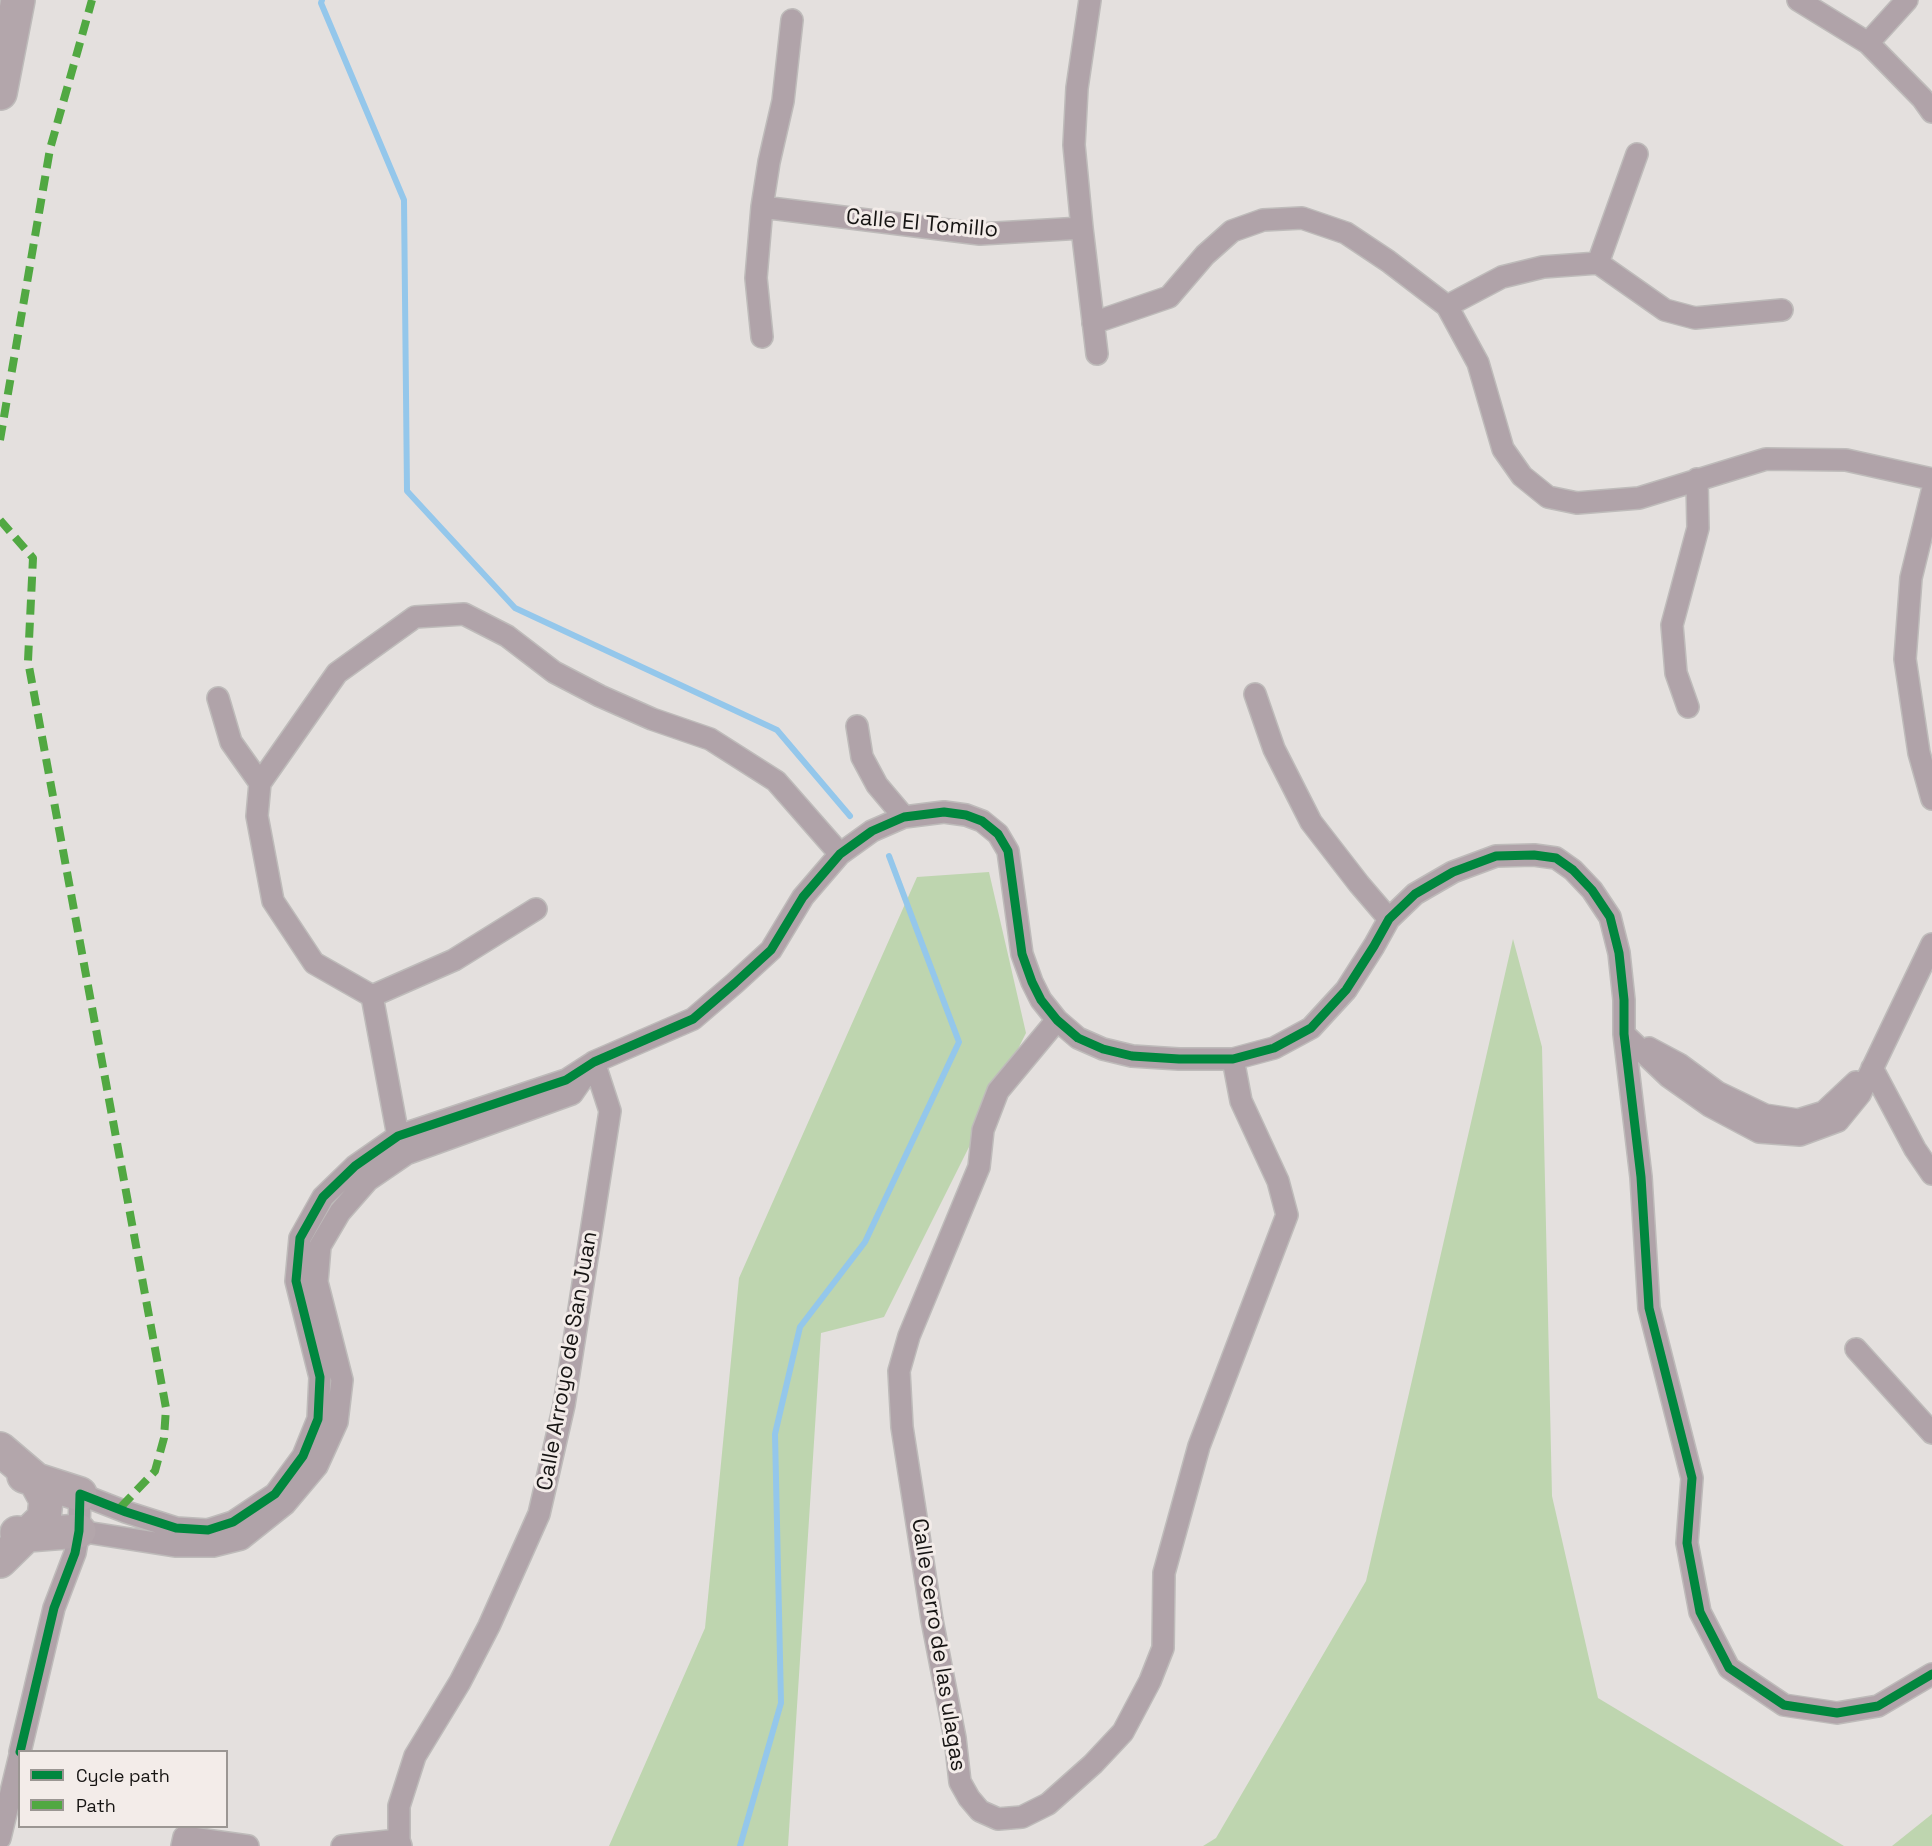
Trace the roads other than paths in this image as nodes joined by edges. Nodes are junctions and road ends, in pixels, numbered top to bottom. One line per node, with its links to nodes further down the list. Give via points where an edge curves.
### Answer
1 (18, 0): 7 (highway)
2 (1090, 0): 11 (street, via 1077,88 1074,145)
3 (1798, 0): 6 (street)
4 (1907, 0): 6 (street)
5 (792, 20): 10 (street, via 783,101)
6 (1868, 43): 8 (street)
7 (0, 93)
8 (1932, 112)
9 (1637, 154): 12 (street)
10 (762, 207): 11 (street, Calle El Tomillo, via 980,234); 16 (street, via 756,278)
11 (1082, 228): 15 (street)
12 (1598, 263): 13 (street, via 1543,267 1502,277); 14 (street, via 1665,310 1695,318)
13 (1447, 306): 15 (street, via 1346,233 1302,218 1263,220 1232,231 1169,297); 18 (street, via 1478,363 1503,449 1522,476 1548,497 1577,503 1639,498)
14 (1782, 310)
15 (1093, 323): 17 (street)
16 (762, 337)
17 (1097, 354)
18 (1697, 479): 19 (street, via 1767,459 1846,460); 23 (street, via 1698,528 1672,625 1676,674)
19 (1932, 479)
20 (1932, 492): 26 (street, via 1911,578 1905,659 1919,753)
21 (1255, 694): 30 (street, via 1274,749 1311,822)
22 (218, 699): 25 (street, via 231,742)
23 (1688, 707)
24 (857, 726): 27 (street, via 862,757 878,786)
25 (260, 783): 28 (street, via 337,673 415,617 464,614 507,636 554,672 652,719 710,739 776,781); 32 (street, via 257,816 273,901 314,963)
26 (1932, 799)
27 (904, 817): 28 (street, via 872,831); 33 (street, via 944,812 966,815 982,821 998,834 1008,851 1022,954 1041,1000)
28 (840, 854): 36 (street, via 803,897 771,950 693,1019)
29 (536, 909): 32 (street, via 454,960)
30 (1389, 919): 34 (street, via 1415,894 1453,872 1496,856 1556,858 1592,890 1610,917 1619,953); 35 (street, via 1346,990 1311,1028 1274,1048)
31 (1932, 944): 37 (street)
32 (372, 996): 38 (street)
33 (1057, 1020): 35 (street, via 1078,1038 1132,1056); 35 (street, Calle cerro de las ulagas, via 998,1090 983,1130 980,1167 898,1371 902,1427 960,1782 980,1811 998,1819 1022,1817 1048,1804 1093,1764 1123,1732 1163,1648 1164,1573 1199,1446 1287,1215 1278,1181 1241,1101)
34 (1624, 1034): 37 (street, via 1669,1077 1710,1106 1759,1132 1800,1135 1838,1121 1860,1094); 49 (street, via 1641,1177 1648,1308 1692,1478 1687,1543 1700,1612 1729,1668 1784,1705 1837,1713 1878,1707)
35 (1233, 1059)
36 (594, 1062): 38 (street, via 572,1094); 53 (street, Calle Arroyo de San Juan, via 610,1112 564,1405 539,1514 489,1626 415,1756 399,1806)
37 (1872, 1068): 39 (street)
38 (402, 1145): 45 (street, via 356,1166 323,1197 300,1238 296,1281 320,1377 318,1419 303,1456 274,1494 233,1522 208,1530 176,1528); 46 (street, via 340,1212 320,1246 317,1282 342,1380 337,1422 317,1466 285,1504 242,1539 213,1546 175,1546)
39 (1932, 1174)
40 (1856, 1349): 41 (street)
41 (1932, 1433)
42 (0, 1449): 44 (highway)
43 (0, 1473): 44 (highway)
44 (34, 1478): 45 (highway); 47 (highway, via 46,1500 44,1518)
45 (80, 1494): 46 (street)
46 (79, 1531): 47 (highway); 50 (street, via 54,1608)
47 (14, 1533): 48 (highway)
48 (0, 1561)
49 (1932, 1674)
50 (21, 1750)
51 (18, 1762): 52 (street)
52 (0, 1838)
53 (400, 1843): 56 (street)
54 (182, 1846): 55 (street, via 184,1837)
55 (248, 1846)
56 (342, 1846)

